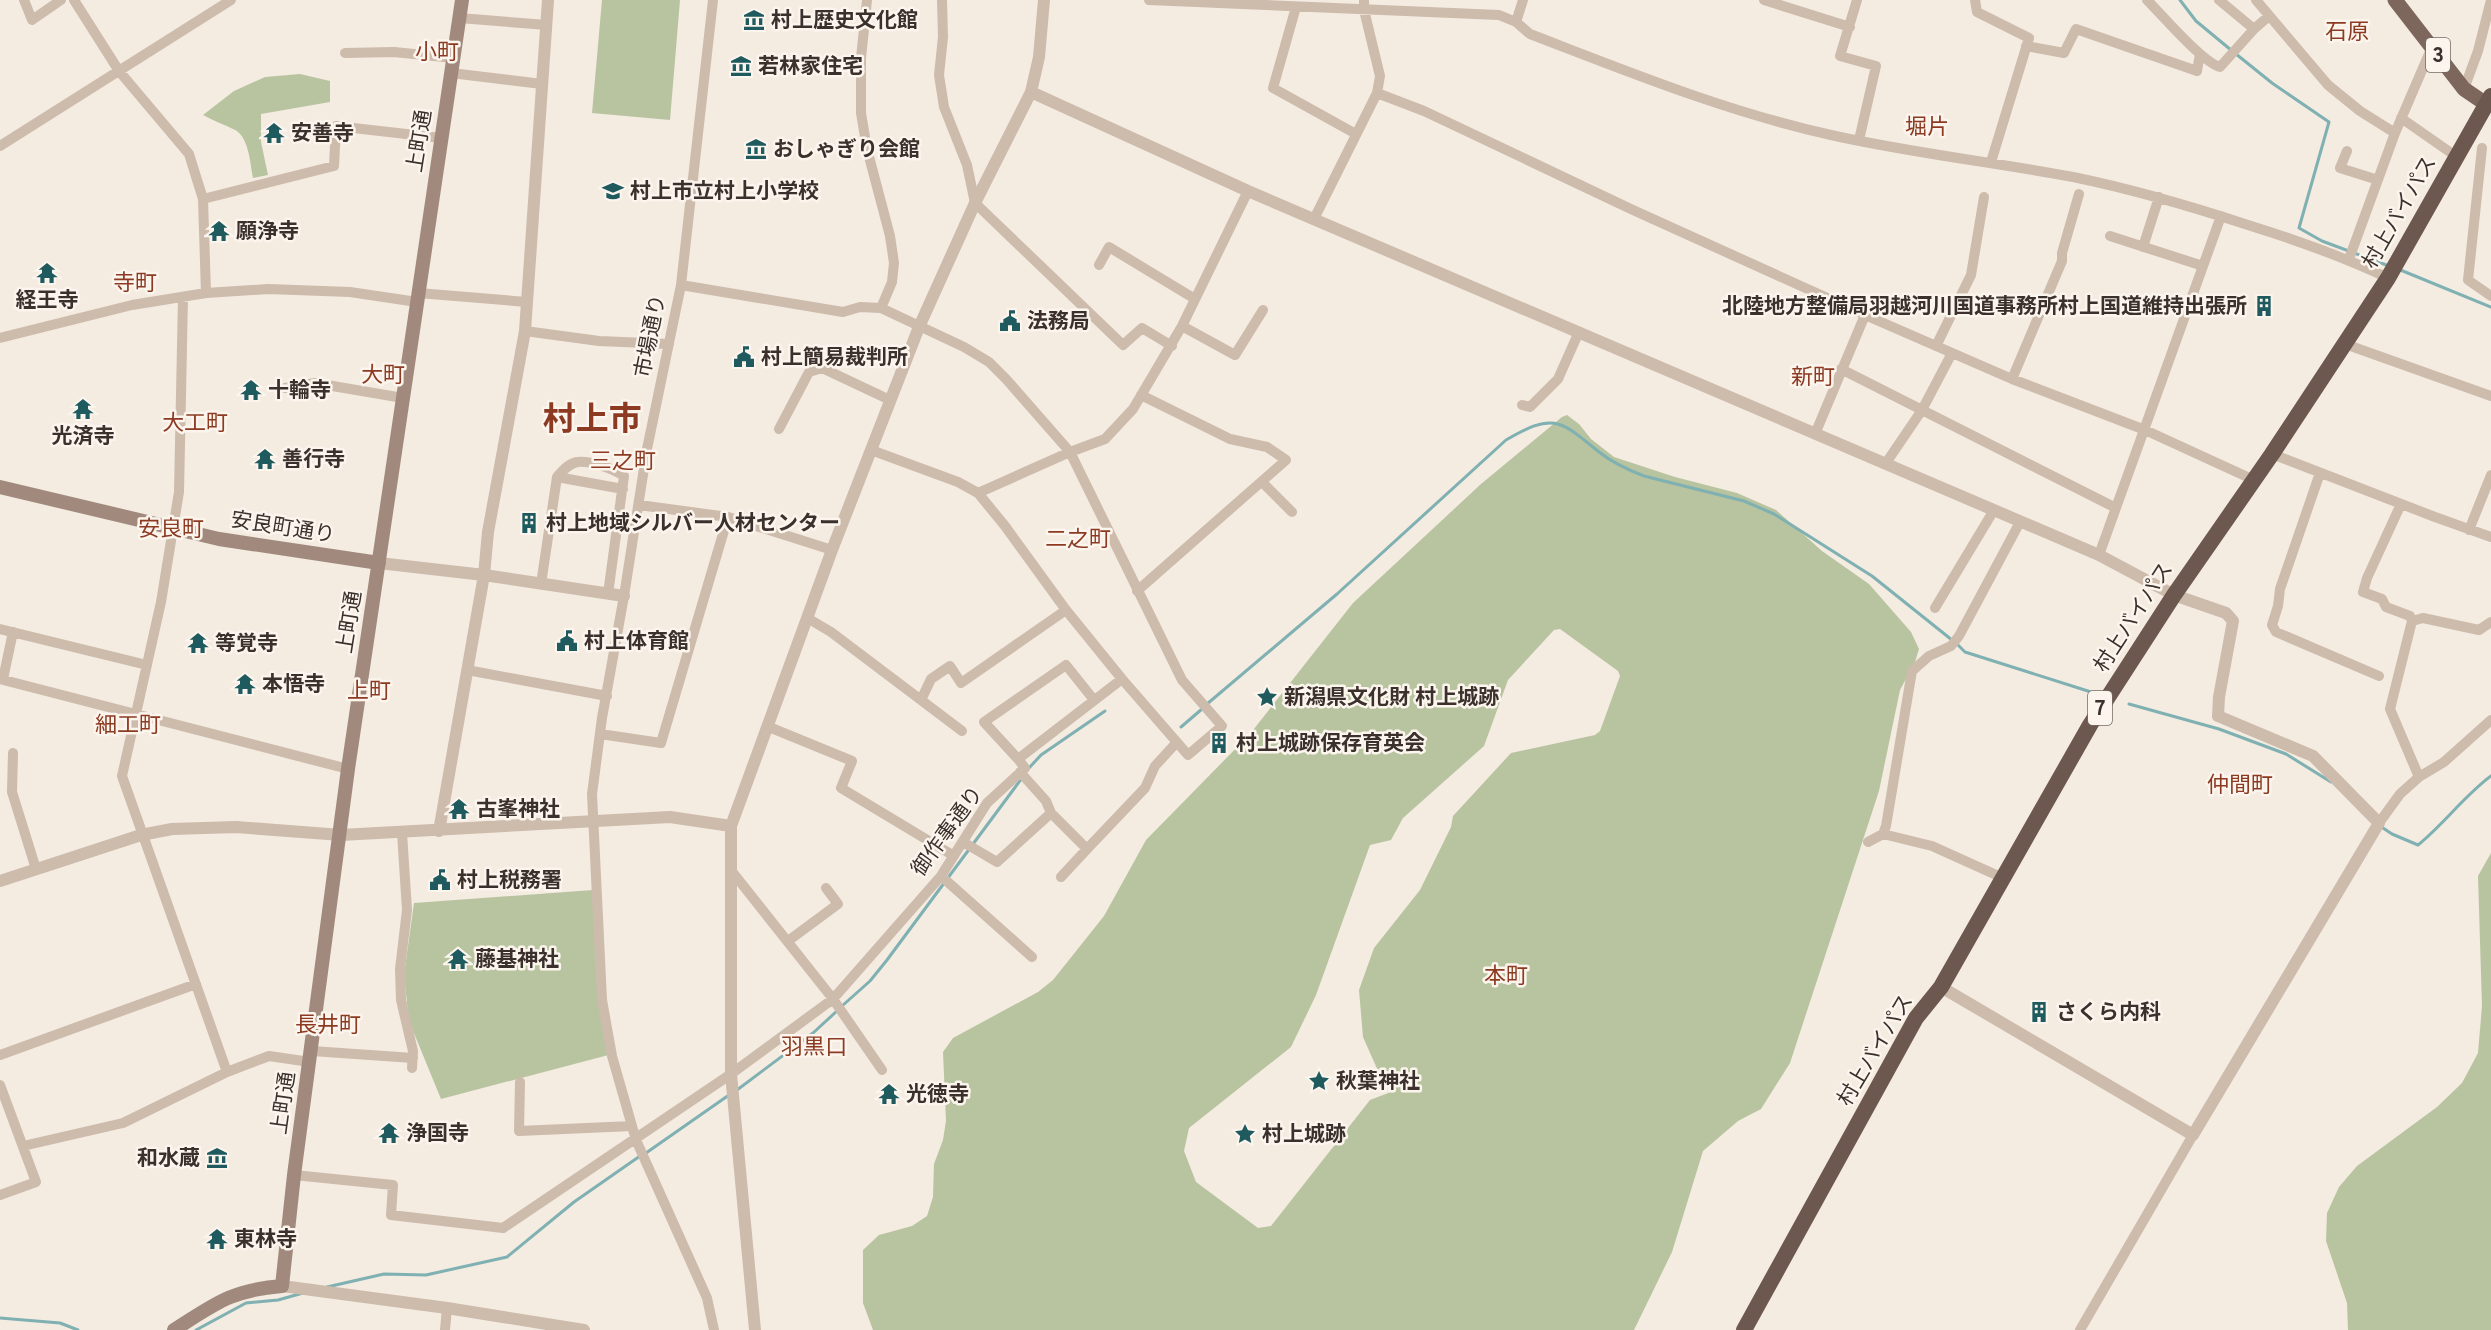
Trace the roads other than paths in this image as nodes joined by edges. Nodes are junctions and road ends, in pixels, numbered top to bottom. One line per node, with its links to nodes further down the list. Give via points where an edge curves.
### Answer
1 (24, 0): 2 (street, via 32,20)
2 (61, 0)
3 (74, 0): 34 (street)
4 (231, 0): 34 (street)
5 (462, 0): 24 (main road, 上町通)
6 (548, 0): 26 (street)
7 (713, 0): 66 (street, 市場通り)
8 (867, 0): 73 (street, via 861,113 894,263 892,282)
9 (942, 0): 57 (street, via 939,75 944,107 967,165)
10 (1044, 0): 38 (street, via 1039,57)
11 (1149, 0): 22 (street)
12 (1523, 0): 25 (street)
13 (1764, 0): 27 (street)
14 (1857, 0): 27 (street)
15 (1975, 0): 29 (street, via 1977,12 2029,38)
16 (2147, 0): 32 (street)
17 (2219, 0): 28 (street)
18 (2256, 0): 23 (street)
19 (2395, 0): 30 (main road, 3)
20 (2491, 0): 37 (street)
21 (1364, 5): 22 (street); 25 (street, via 1499,15); 39 (street, via 1380,76)
22 (1296, 7): 43 (street, via 1273,88)
23 (2269, 16): 28 (street); 42 (street, via 2328,85)
24 (459, 18): 26 (street); 33 (main road, 上町通)
25 (1516, 22): 45 (street, via 1530,34 1704,100 1772,121)
26 (547, 25): 36 (street)
27 (1850, 27): 45 (street, via 1839,56 1876,66)
28 (2254, 29): 32 (street, via 2220,67)
29 (2026, 46): 32 (street, via 2064,53 2076,30 2197,71); 50 (street)
30 (2432, 47): 37 (main road, 3); 41 (street)
31 (345, 53): 33 (street, via 394,52)
32 (2200, 54)
33 (454, 58): 35 (main road, 上町通)
34 (119, 71): 46 (street); 56 (street, via 189,154)
35 (452, 74): 36 (street); 44 (main road, 上町通)
36 (542, 84): 72 (street)
37 (2464, 88): 40 (main road, 3)
38 (1031, 92): 52 (street); 57 (street)
39 (1377, 93): 43 (street); 75 (street, via 1424,111)
40 (2489, 100): 49 (highway, 村上バイパス / 7)
41 (2401, 118): 42 (street); 49 (street)
42 (2395, 133): 51 (street)
43 (1356, 134): 59 (street)
44 (441, 138): 56 (street, via 336,126 334,166); 70 (main road, 上町通)
45 (1859, 140): 50 (street)
46 (0, 146)
47 (2487, 147): 49 (street); 68 (street, via 2468,280)
48 (2347, 152): 51 (street, via 2340,168)
49 (2459, 153): 65 (highway, 村上バイパス / 7)
50 (1991, 162): 55 (street)
51 (2378, 180): 62 (street)
52 (1248, 192): 59 (street); 71 (street)
53 (2079, 194): 87 (street, via 2062,261)
54 (1984, 197): 84 (street, via 1971,275)
55 (2159, 198): 58 (street); 61 (street)
56 (203, 199): 67 (street)
57 (975, 203): 77 (street); 83 (street, via 1123,345 1142,328)
58 (2221, 216): 62 (street); 64 (street)
59 (1314, 219): 79 (street)
60 (2110, 237): 61 (street)
61 (2143, 247): 64 (street)
62 (2349, 259): 65 (street)
63 (1099, 265): 71 (street, via 1109,247)
64 (2203, 266): 96 (street)
65 (2388, 278): 82 (highway, 村上バイパス / 7)
66 (681, 285): 73 (street, via 843,312 860,307); 81 (street, 市場通り)
67 (206, 293): 69 (street); 70 (street, via 268,289)
68 (2491, 296)
69 (183, 297): 80 (street, via 132,305); 117 (street, via 179,492)
70 (417, 298): 72 (street); 91 (main road, 上町通)
71 (1195, 299): 76 (street)
72 (527, 302): 78 (street)
73 (881, 308): 77 (street)
74 (1263, 310): 76 (street, via 1235,355)
75 (1865, 315): 84 (street); 86 (street)
76 (1182, 326): 83 (street)
77 (919, 327): 92 (street); 99 (street, via 989,362)
78 (525, 331): 81 (street, via 599,341); 123 (street, via 488,532)
79 (1578, 334): 93 (street, via 1558,379 1530,406); 97 (street)
80 (0, 338)
81 (669, 344): 111 (street, 市場通り)
82 (2345, 344): 90 (street); 100 (highway, 村上バイパス / 7)
83 (1172, 346): 89 (street)
84 (1936, 346): 85 (street)
85 (1952, 353): 87 (street); 94 (street)
86 (1841, 369): 94 (street); 97 (street)
87 (2012, 379): 96 (street)
88 (285, 388): 91 (street, via 315,383)
89 (1141, 395): 99 (street, via 1134,409 1105,439); 106 (street, via 1230,439 1267,447 1286,460)
90 (2491, 396)
91 (403, 398): 122 (main road, 上町通)
92 (890, 400): 95 (street, via 822,368 809,372); 98 (street)
93 (1522, 405)
94 (1922, 410): 101 (street); 112 (street)
95 (779, 429)
96 (2145, 430): 105 (street); 112 (street)
97 (1815, 434): 101 (street)
98 (871, 450): 109 (street); 120 (street)
99 (1070, 452): 109 (street); 125 (street)
100 (2272, 454): 102 (street); 105 (highway, 村上バイパス / 7)
101 (1886, 463): 113 (street)
102 (2320, 473): 110 (street); 138 (street, via 2280,589 2272,625 2276,632)
103 (2491, 475): 118 (street)
104 (557, 477): 108 (street); 108 (street, via 577,462 613,468 624,477); 124 (street)
105 (2254, 480): 127 (highway, 村上バイパス / 7)
106 (1262, 482): 114 (street); 125 (street)
107 (0, 487): 117 (main road, 安良町通り)
108 (622, 489): 126 (street)
109 (978, 493): 130 (street)
110 (2401, 504): 118 (street); 132 (street, via 2363,592 2382,599 2386,607 2410,616)
111 (639, 505): 115 (street); 128 (street, 市場通り)
112 (2116, 508): 121 (street)
113 (1994, 510): 116 (street); 129 (street)
114 (1292, 512)
115 (728, 517): 120 (street); 148 (street, via 661,743)
116 (2020, 522): 121 (street); 162 (street, via 1959,636 1951,646 1929,656 1912,671)
117 (174, 528): 122 (main road, 安良町通り, via 219,539); 136 (street)
118 (2469, 530): 119 (street)
119 (2491, 537)
120 (832, 550): 131 (street)
121 (2099, 555): 127 (street)
122 (379, 563): 123 (street); 152 (main road, 上町通)
123 (484, 575): 124 (street); 137 (street)
124 (541, 584): 126 (street)
125 (1137, 591): 149 (street, via 1182,680 1222,726 1188,755)
126 (608, 594): 128 (street)
127 (2174, 594): 157 (street, via 2226,613 2233,621 2218,716 2313,756); 172 (highway, 村上バイパス / 7, via 2090,725)
128 (624, 596): 141 (street, 市場通り)
129 (1935, 608)
130 (1066, 610): 140 (street); 142 (street, via 961,683 950,666 930,679)
131 (808, 620): 142 (street, via 831,632); 146 (street)
132 (2412, 621): 133 (street, via 2423,618 2479,630); 154 (street, via 2390,709)
133 (2491, 622)
134 (0, 629): 135 (street)
135 (13, 632): 136 (street); 139 (street)
136 (147, 665): 144 (street)
137 (467, 670): 141 (street); 159 (street)
138 (2379, 676)
139 (1, 679): 144 (street)
140 (1122, 679): 143 (street); 149 (street)
141 (607, 696): 148 (street, 市場通り)
142 (921, 700): 147 (street)
143 (1094, 700): 151 (street); 151 (street, via 1066,665 984,722)
144 (134, 714): 152 (street); 161 (street, via 122,776)
145 (2491, 720): 154 (street, via 2444,762)
146 (769, 728): 158 (street); 167 (street, via 852,761 841,788)
147 (962, 731)
148 (600, 734): 156 (street, 市場通り)
149 (1176, 743): 166 (street, via 1155,766 1145,789)
150 (13, 753): 168 (street, via 12,792)
151 (1018, 759): 153 (street, via 1025,768)
152 (348, 769): 163 (main road, 上町通)
153 (1020, 772): 155 (street); 164 (street, 御作事通り, via 987,803)
154 (2419, 777): 157 (street, via 2400,794)
155 (1052, 813): 164 (street, via 997,862); 166 (street)
156 (592, 819): 158 (street, via 670,817); 159 (street); 187 (street, 市場通り, via 602,1000 612,1056)
157 (2379, 823): 188 (street)
158 (731, 826): 169 (street)
159 (439, 831): 160 (street)
160 (402, 833): 163 (street); 181 (street, via 407,910 400,969 401,1000 413,1063)
161 (141, 834): 163 (street, via 236,827); 168 (street); 177 (street)
162 (1883, 834): 165 (street); 172 (street, via 1932,846)
163 (341, 835): 181 (main road, 上町通)
164 (963, 842): 167 (street, 御作事通り)
165 (1868, 842)
166 (1087, 849): 171 (street)
167 (954, 856): 170 (street, 御作事通り)
168 (36, 869): 173 (street)
169 (730, 869): 175 (street); 184 (street)
170 (941, 876): 176 (street); 179 (street, 御作事通り)
171 (1061, 877)
172 (2003, 878): 178 (highway, 村上バイパス / 7)
173 (0, 881)
174 (826, 888): 175 (street, via 838,904)
175 (788, 941): 179 (street)
176 (1032, 957)
177 (196, 984): 180 (street); 183 (street)
178 (1941, 987): 188 (street); 201 (highway, 村上バイパス / 7, via 1916,1018)
179 (833, 999): 182 (street); 184 (street, 御作事通り)
180 (0, 1055)
181 (311, 1056): 183 (street, via 269,1056); 191 (main road, 上町通)
182 (882, 1070)
183 (227, 1072): 190 (street, via 123,1123)
184 (731, 1074): 189 (street, 御作事通り); 200 (street)
185 (520, 1082): 187 (street, via 519,1131)
186 (0, 1085): 190 (street)
187 (632, 1126): 189 (street, 市場通り)
188 (2193, 1135): 202 (street)
189 (636, 1140): 191 (street, 御作事通り, via 503,1228 391,1215 393,1185); 199 (street, 市場通り, via 706,1298)
190 (23, 1146): 192 (street, via 36,1182)
191 (294, 1175): 193 (main road, 上町通)
192 (0, 1195)
193 (282, 1286): 194 (street); 196 (main road, via 239,1292)
194 (447, 1308): 195 (street); 197 (street)
195 (542, 1327): 198 (street)
196 (178, 1329)
197 (445, 1330)
198 (584, 1330)
199 (714, 1330)
200 (755, 1330)
201 (1744, 1330)
202 (2080, 1330)

